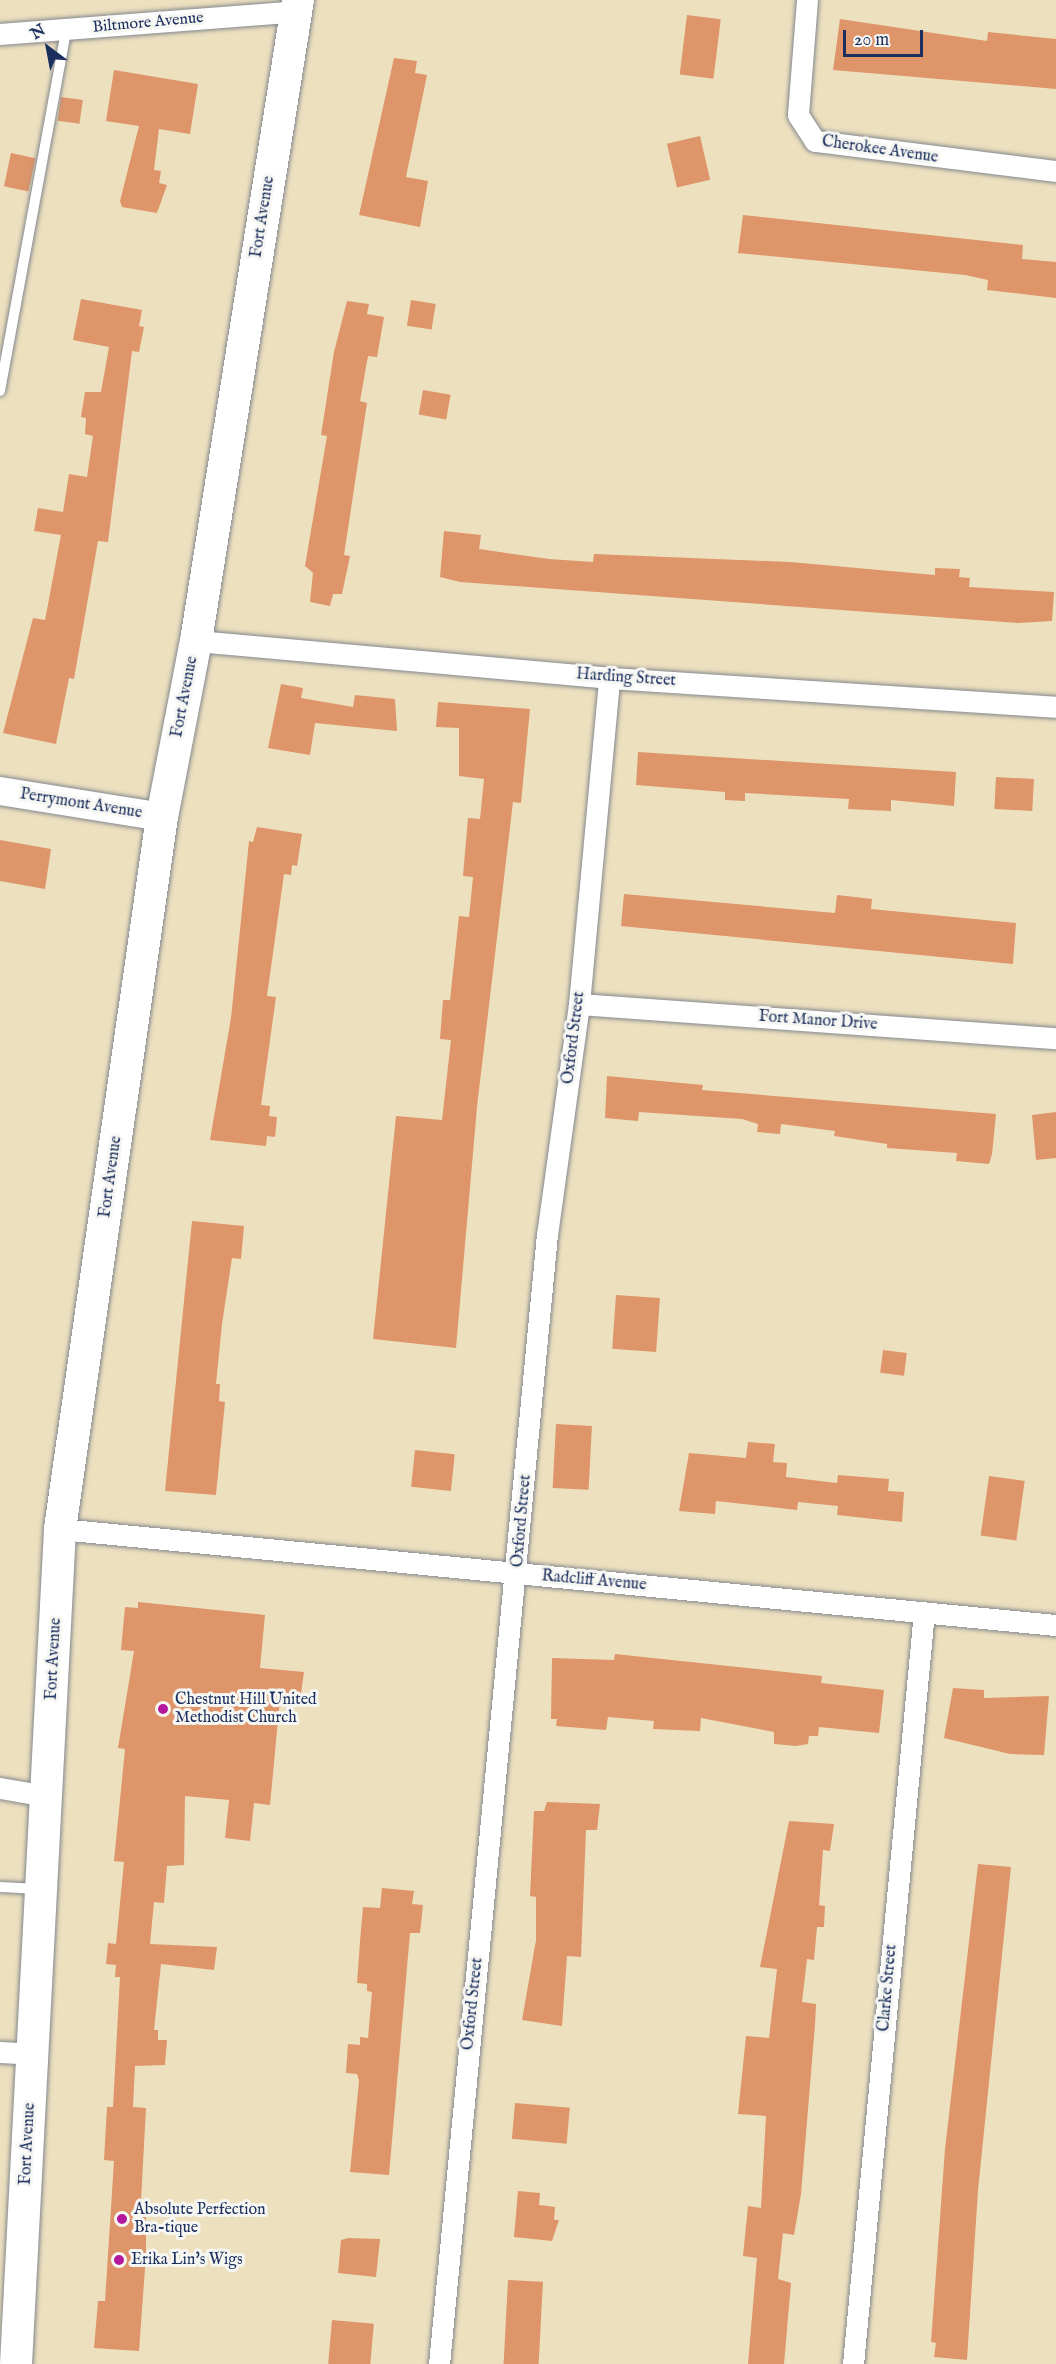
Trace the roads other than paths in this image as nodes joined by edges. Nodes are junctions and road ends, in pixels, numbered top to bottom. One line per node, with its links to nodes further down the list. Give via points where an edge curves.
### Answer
1 (807, 0): 5 (street, Cherokee Avenue, via 798,115 815,141)
2 (297, 5): 3 (street, Biltmore Avenue); 7 (main road, Fort Avenue)
3 (66, 30): 4 (street, Biltmore Avenue); 6 (lane)
4 (0, 34)
5 (1056, 171)
6 (0, 391)
7 (196, 641): 8 (street, Harding Street); 11 (main road, Fort Avenue)
8 (609, 678): 9 (street, Harding Street); 12 (street, Oxford Street)
9 (1056, 707)
10 (0, 791): 11 (street, Perrymont Avenue)
11 (162, 817): 14 (main road, Fort Avenue)
12 (579, 1004): 13 (street, Fort Manor Drive); 15 (street, Oxford Street, via 547,1235)
13 (1056, 1038)
14 (60, 1529): 15 (street, Radcliff Avenue); 19 (main road, Fort Avenue)
15 (517, 1574): 16 (street, Radcliff Avenue); 25 (street, Oxford Street)
16 (924, 1612): 17 (street, Radcliff Avenue); 26 (street, Clarke Street)
17 (1056, 1625)
18 (0, 1788): 19 (street)
19 (47, 1796): 21 (main road, Fort Avenue)
20 (0, 1887): 21 (lane)
21 (42, 1890): 23 (main road, Fort Avenue)
22 (0, 2052): 23 (street)
23 (33, 2054): 24 (main road, Fort Avenue)
24 (16, 2364)
25 (439, 2364)
26 (853, 2364)

